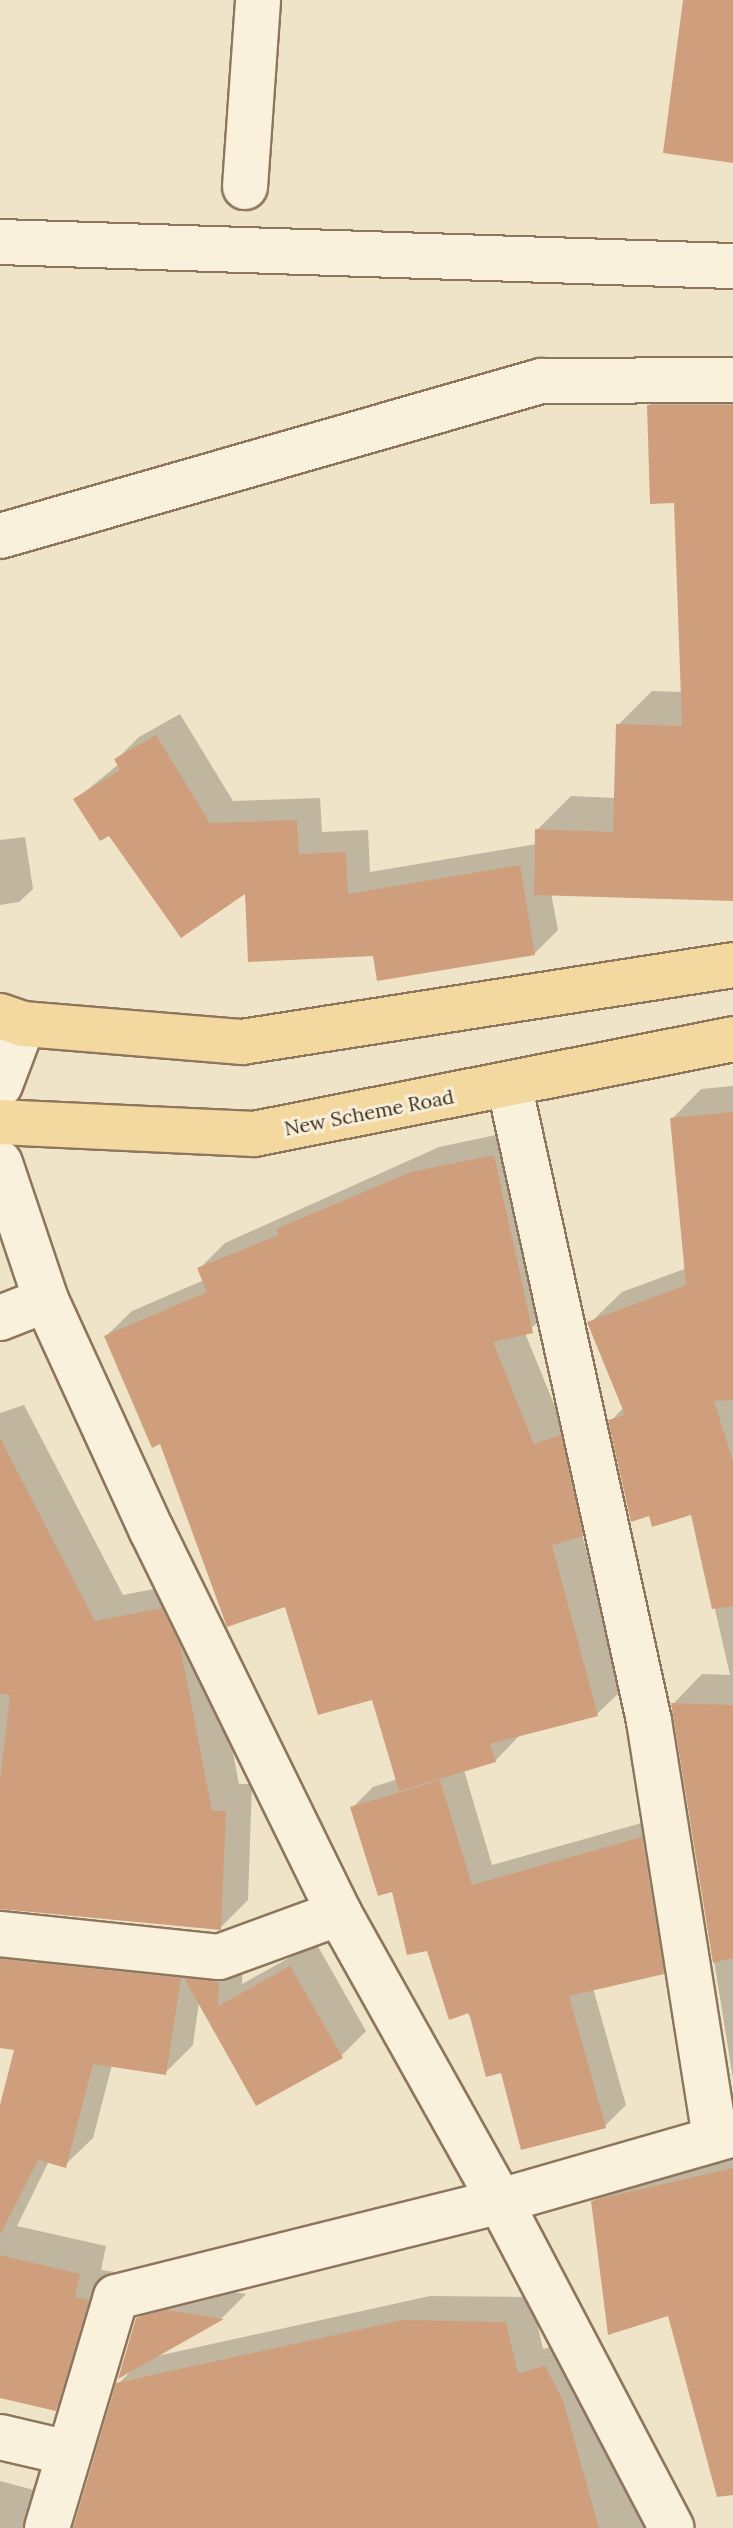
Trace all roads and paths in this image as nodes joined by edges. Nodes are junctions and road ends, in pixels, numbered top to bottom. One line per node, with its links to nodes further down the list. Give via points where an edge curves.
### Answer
1 (258, 0): 2 (street)
2 (245, 187)
3 (0, 242): 4 (street)
4 (733, 266)
5 (733, 380): 6 (street, via 541,381)
6 (0, 536)
7 (733, 965): 8 (main road, via 242,1042)
8 (12, 1020): 11 (street)
9 (733, 1039): 10 (main road, New Scheme Road)
10 (509, 1084): 12 (main road, New Scheme Road, via 254,1134); 18 (street, via 649,1721)
11 (0, 1085)
12 (0, 1122)
13 (0, 1163): 14 (street)
14 (46, 1300): 15 (street); 16 (street)
15 (0, 1318)
16 (339, 1913): 17 (street, via 219,1957); 19 (street)
17 (0, 1934)
18 (724, 2136): 19 (street)
19 (500, 2201): 21 (street, via 116,2297); 23 (street)
20 (0, 2437): 21 (street)
21 (69, 2453): 22 (street)
22 (47, 2528)
23 (672, 2528)

